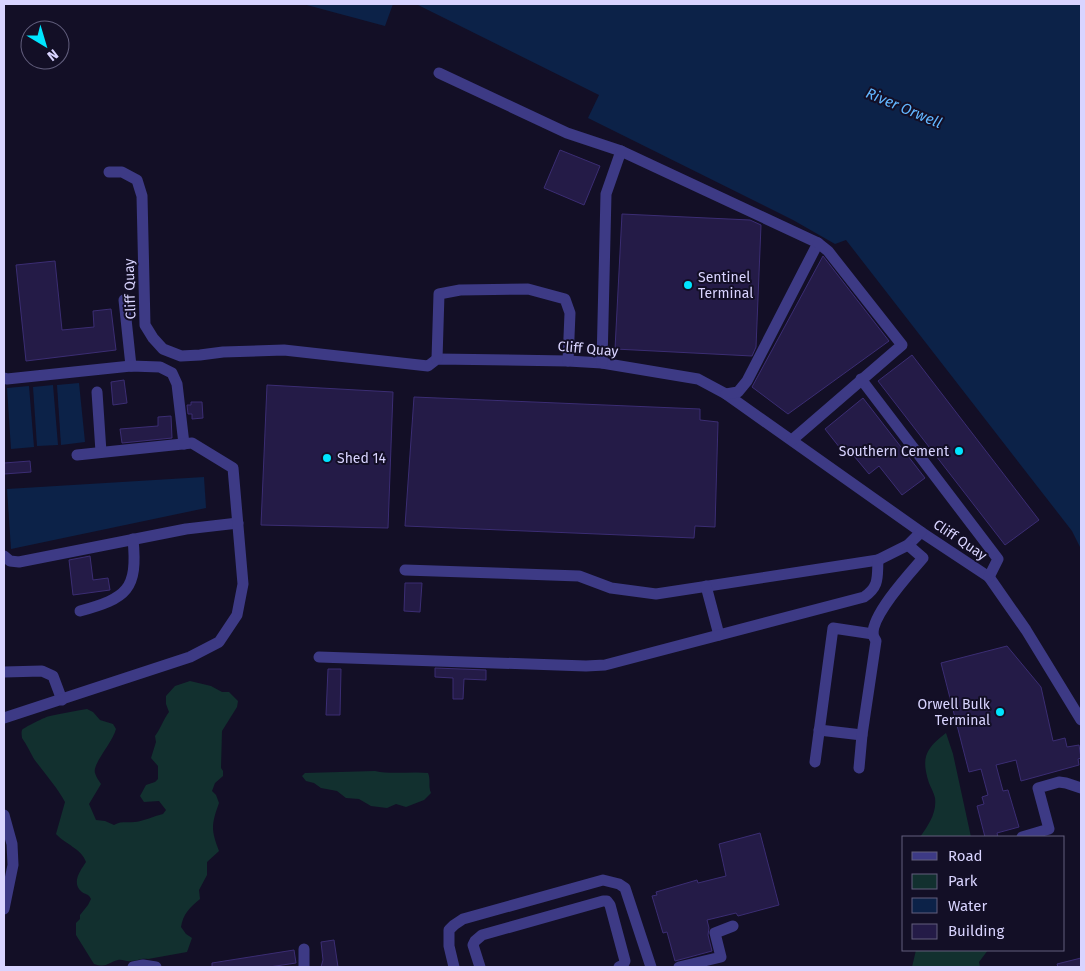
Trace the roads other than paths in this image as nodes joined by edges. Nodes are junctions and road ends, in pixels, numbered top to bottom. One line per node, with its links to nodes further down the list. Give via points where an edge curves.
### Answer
1 (440, 73): 2 (lane, via 567,133)
2 (621, 151): 4 (lane); 8 (lane, via 606,194)
3 (109, 172): 6 (lane, Cliff Quay, via 122,172 137,180 142,196 145,325 163,349 181,356 284,350 428,366)
4 (818, 243): 11 (lane, via 828,251 902,345); 13 (lane, via 747,381 738,392)
5 (124, 300): 9 (lane)
6 (437, 359): 7 (lane, Cliff Quay); 7 (lane, via 439,294 460,290 528,289 565,299 570,313)
7 (568, 360): 8 (lane, Cliff Quay)
8 (602, 363): 13 (lane, Cliff Quay, via 698,379)
9 (131, 366): 10 (lane); 15 (lane, via 160,367 172,373)
10 (4, 378)
11 (861, 380): 14 (lane); 25 (lane, via 998,559)
12 (97, 392): 16 (lane)
13 (726, 394): 14 (lane, Cliff Quay)
14 (792, 440): 19 (lane, Cliff Quay)
15 (184, 444): 16 (lane); 18 (lane, via 192,443 233,468)
16 (101, 452): 17 (lane)
17 (77, 455)
18 (238, 523): 20 (lane); 32 (lane, via 243,584 237,615 219,642 190,657)
19 (921, 532): 21 (lane); 25 (lane, Cliff Quay)
20 (133, 539): 22 (lane, via 19,562); 27 (lane, via 135,560 131,580 124,592 109,603)
21 (908, 545): 23 (lane); 28 (lane, via 923,558 879,614)
22 (4, 556)
23 (878, 560): 26 (lane); 29 (lane, via 877,584 864,597)
24 (405, 570): 26 (lane, via 579,576 611,588 656,594)
25 (989, 577): 34 (lane, Cliff Quay)
26 (706, 586): 29 (lane)
27 (80, 611)
28 (873, 634): 35 (lane, via 833,628); 36 (lane, via 876,641)
29 (719, 635): 30 (lane, via 605,665)
30 (319, 657)
31 (4, 672): 32 (lane, via 42,671 52,676)
32 (62, 700): 33 (lane)
33 (4, 718)
34 (1081, 720)
35 (819, 730): 36 (lane); 37 (lane)
36 (862, 735): 38 (lane)
37 (815, 762)
38 (859, 768)
39 (1081, 788): 41 (lane, via 1059,782 1038,788 1049,829)
40 (4, 815): 44 (lane, via 12,844 13,865)
41 (1025, 836)
42 (619, 884): 43 (lane); 45 (lane, via 625,888); 52 (lane, via 603,880 463,919 449,930 448,946)
43 (607, 902): 47 (lane); 53 (lane, via 482,935 473,945)
44 (4, 909)
45 (637, 925): 47 (lane); 55 (lane)
46 (733, 926): 56 (lane, via 714,933 721,957)
47 (617, 931): 54 (lane, via 624,961)
48 (304, 949): 51 (lane)
49 (133, 967): 50 (lane)
50 (156, 967)
51 (304, 967)
52 (454, 967)
53 (476, 967)
54 (619, 967)
55 (650, 967)
56 (679, 967)

